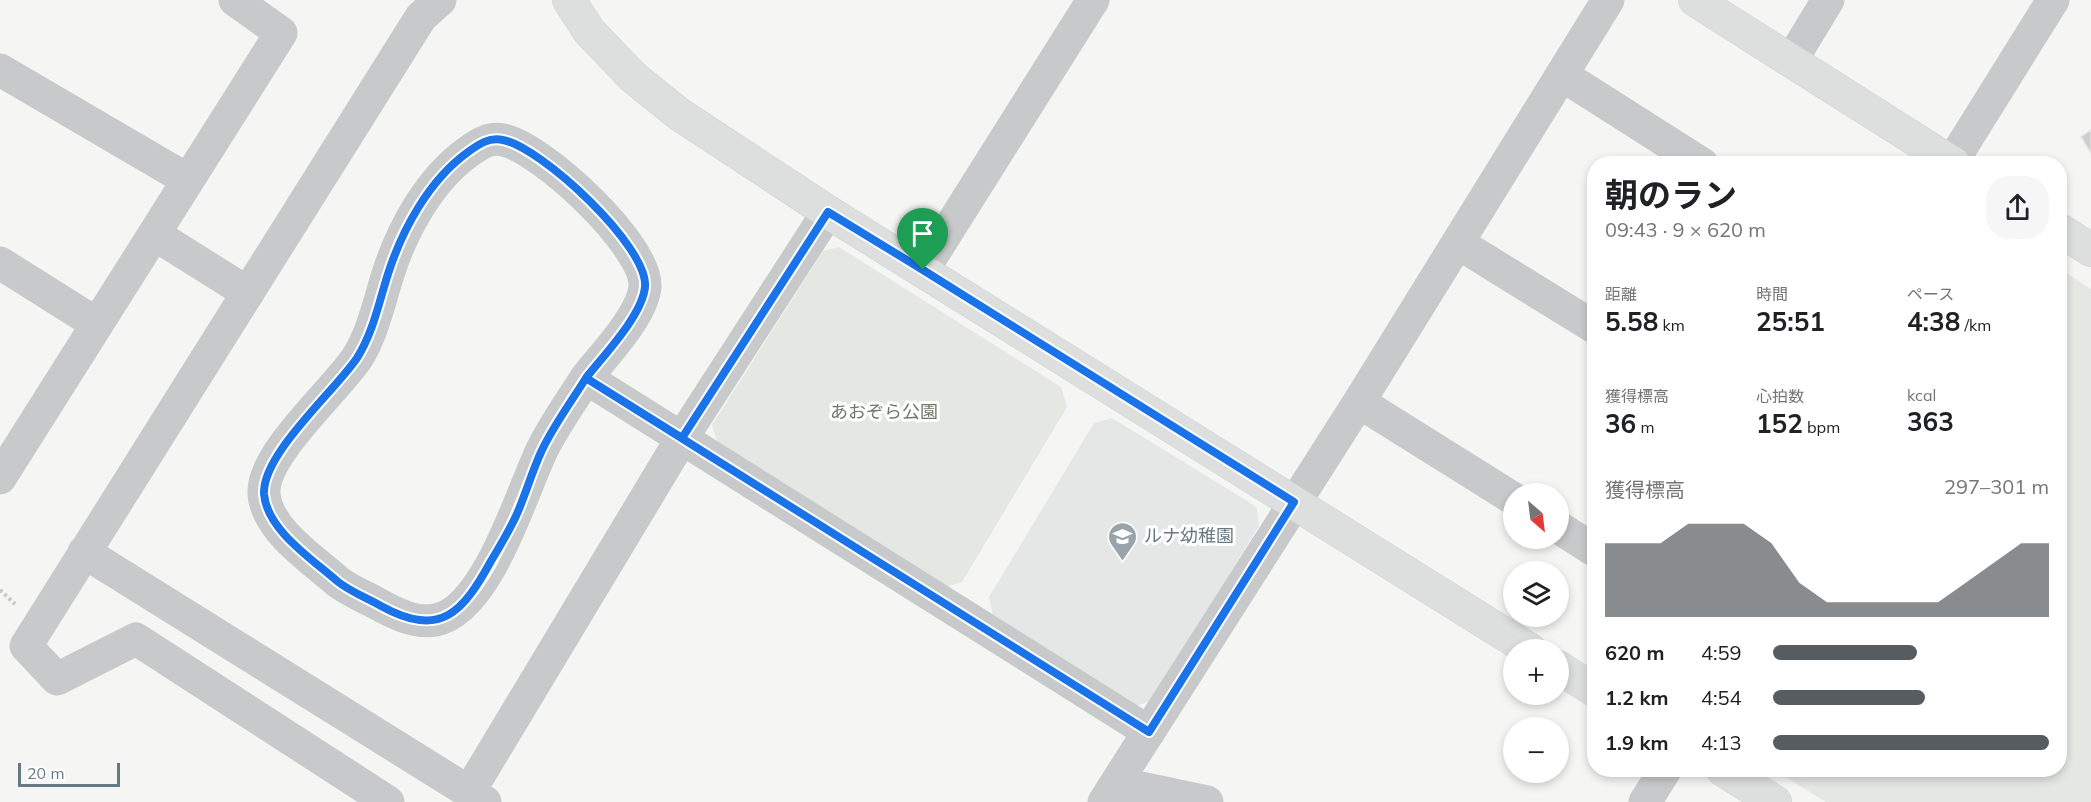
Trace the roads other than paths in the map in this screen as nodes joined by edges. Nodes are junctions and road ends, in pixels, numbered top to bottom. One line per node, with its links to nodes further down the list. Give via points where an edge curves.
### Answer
1 (235, 0): 15 (street, via 281,33)
2 (569, 0): 16 (street, via 589,31 633,77 679,114)
3 (1093, 0): 22 (street)
4 (1608, 0): 11 (street)
5 (1695, 0): 9 (street)
6 (1828, 0): 9 (street)
7 (2053, 0): 14 (street)
8 (421, 6): 23 (street)
9 (1791, 61): 13 (street)
10 (0, 70): 15 (street)
11 (1562, 75): 12 (street); 19 (street)
12 (1689, 156)
13 (1942, 156)
14 (1957, 156)
15 (188, 180): 17 (street)
16 (828, 212): 22 (street); 28 (street)
17 (154, 234): 23 (street); 25 (street)
18 (2067, 235): 20 (street)
19 (1458, 243): 24 (street); 27 (street)
20 (2091, 250)
21 (0, 263): 25 (street)
22 (923, 270): 31 (street)
23 (248, 293): 34 (street)
24 (1587, 323)
25 (97, 324): 29 (street)
26 (586, 378): 26 (street, via 542,449 516,517 473,594 464,605 438,620 412,619 393,613 341,584 279,529 265,501 267,474 274,460 360,353 400,238 449,168 484,141 514,143 562,178 620,232 642,266 645,287 635,313); 28 (street)
27 (1359, 402): 30 (street); 31 (street)
28 (682, 438): 38 (street); 42 (street)
29 (0, 478)
30 (1503, 492)
31 (1294, 502): 35 (street); 38 (street)
32 (1569, 534): 33 (street)
33 (1587, 546)
34 (84, 552): 42 (street); 43 (street, via 26,646 57,679 136,639)
35 (1512, 639)
36 (1569, 674): 37 (street)
37 (1587, 686)
38 (1149, 732): 41 (street)
39 (1661, 777): 45 (street)
40 (1734, 777): 46 (street)
41 (1111, 792): 44 (street)
42 (477, 797)
43 (388, 802)
44 (1207, 802)
45 (1645, 802)
46 (1775, 802)

